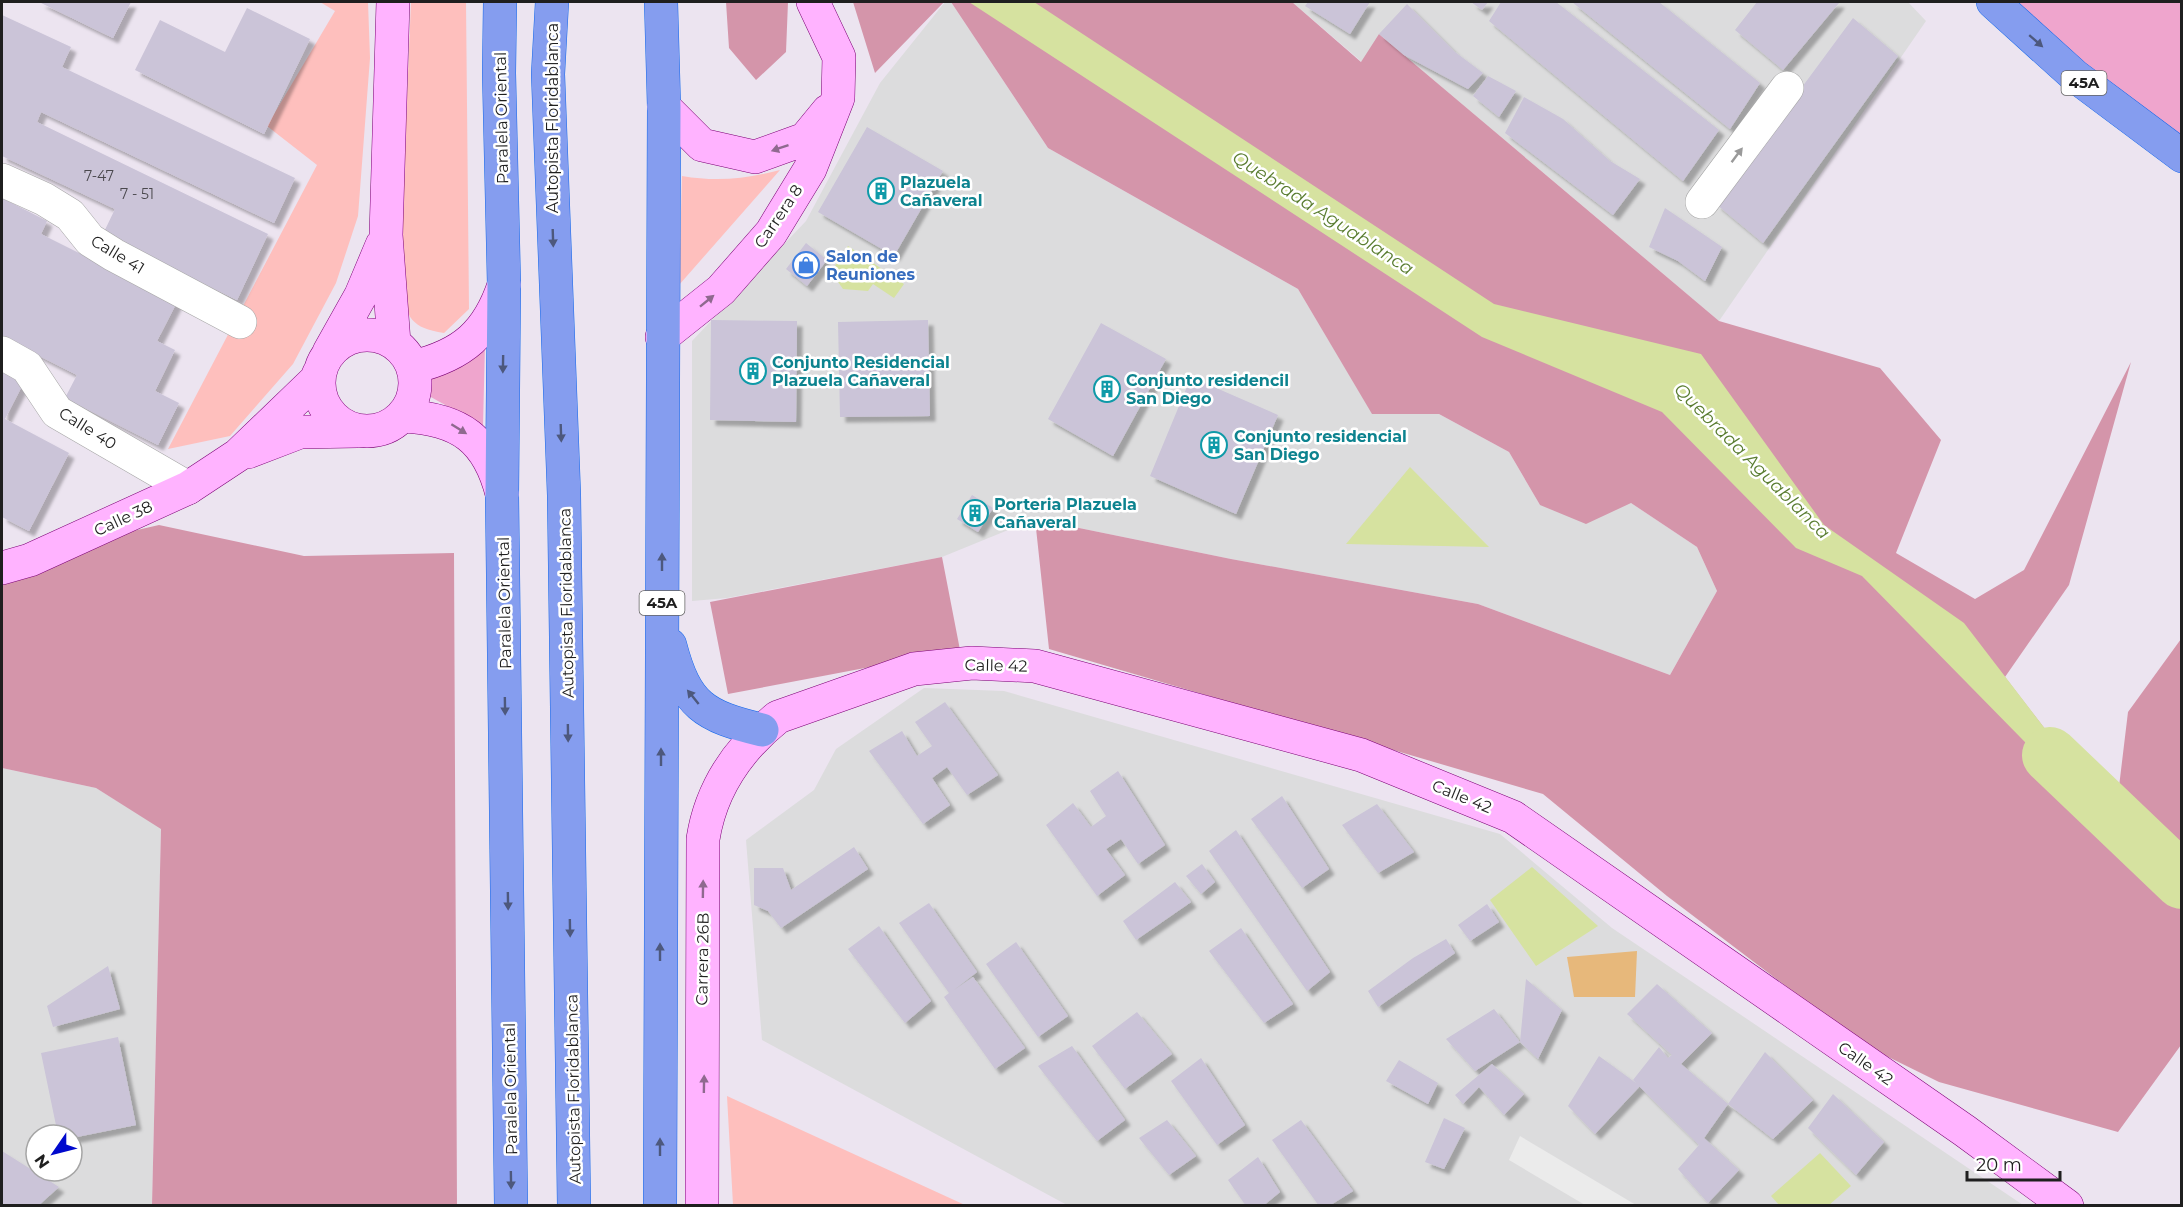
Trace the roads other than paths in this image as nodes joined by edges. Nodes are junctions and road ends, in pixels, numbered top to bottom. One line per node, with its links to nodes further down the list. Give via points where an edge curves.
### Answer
1 (393, 2): 13 (main road)
2 (500, 2): 14 (highway, Paralela Oriental)
3 (552, 2): 30 (highway, Autopista Floridablanca, one-way to 30, via 548,74 564,495)
4 (661, 2): 9 (highway, 45A)
5 (813, 2): 8 (main road, Carrera 8, via 839,57)
6 (1993, 2): 10 (highway, 45A, one-way to 10, via 2075,76)
7 (1787, 88): 12 (street, one-way to 7)
8 (838, 98): 9 (main road, one-way to 9, via 805,139 755,157 702,145); 16 (main road, Carrera 8, one-way to 8, via 721,290 771,233 810,169)
9 (664, 107): 16 (highway, 45A)
10 (2181, 156)
11 (2, 180): 15 (street, Calle 41, via 70,215 90,240 114,255)
12 (1702, 202)
13 (386, 235): 18 (main road); 19 (main road, via 361,295)
14 (504, 285): 18 (main road, via 496,310 468,343 438,361); 24 (highway, Paralela Oriental, one-way to 24)
15 (240, 322)
16 (662, 337): 26 (highway, 45A, one-way to 16)
17 (2, 353): 23 (street, Calle 40, via 27,367 57,412)
18 (404, 355): 19 (main road, via 381,336 366,335 339,344); 20 (main road, via 416,387)
19 (324, 364): 21 (main road, via 320,395 330,414); 22 (main road, Calle 38, via 316,380)
20 (404, 416): 21 (main road, via 387,428); 24 (main road, one-way to 24, via 432,417 458,427 480,445 490,460)
21 (357, 431): 22 (main road, Calle 38, via 300,432)
22 (238, 455): 23 (main road, Calle 38)
23 (188, 488): 25 (main road, Calle 38, via 30,560)
24 (502, 495): 29 (highway, Paralela Oriental, one-way to 29)
25 (2, 568)
26 (662, 612): 27 (highway, one-way to 26, via 717,717 696,702 678,671); 28 (highway, 45A, one-way to 26)
27 (762, 730): 31 (main road, Carrera 26B, one-way to 27, via 703,838 713,797); 32 (main road, Calle 42, via 778,717 801,707 914,669 972,663 1035,666 1360,755 1513,817)
28 (661, 1201)
29 (512, 1206)
30 (574, 1206)
31 (702, 1206)
32 (2067, 1206)

